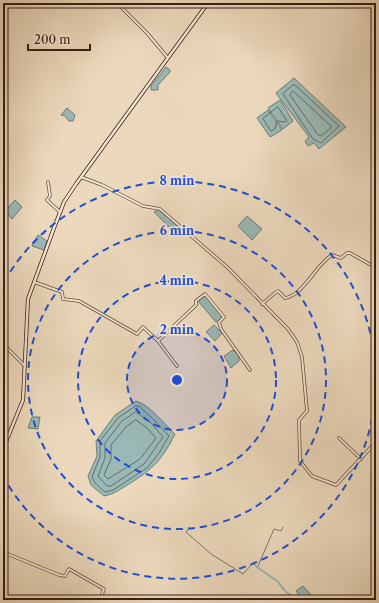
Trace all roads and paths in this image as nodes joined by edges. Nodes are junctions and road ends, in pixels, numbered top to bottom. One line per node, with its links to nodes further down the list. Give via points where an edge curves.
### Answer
1 (117, 3): 3 (street)
2 (208, 3): 3 (main road)
3 (168, 58): 4 (main road)
4 (81, 177): 6 (main road); 9 (street, via 143,206 160,209 227,267)
5 (48, 182): 6 (street, via 50,196 47,200)
6 (60, 212): 8 (main road)
7 (371, 265): 9 (street, via 350,253 341,258 332,255 290,297 285,298 278,291)
8 (34, 282): 10 (street, via 62,292 63,298 79,301 137,334 143,327); 12 (main road, via 28,299)
9 (262, 304): 18 (street, via 288,329 297,342 302,357 307,411 299,420 300,461 312,476 336,485)
10 (158, 341): 13 (street); 14 (street, via 205,294 224,317 219,322 221,329)
11 (3, 344): 12 (street)
12 (24, 365): 17 (main road, via 21,408)
13 (177, 366)
14 (250, 370)
15 (339, 438): 18 (street)
16 (376, 442): 18 (street)
17 (3, 449)
18 (361, 459)
19 (3, 552): 20 (street, via 59,575 64,576 69,569 78,573 104,589)
20 (100, 600)

